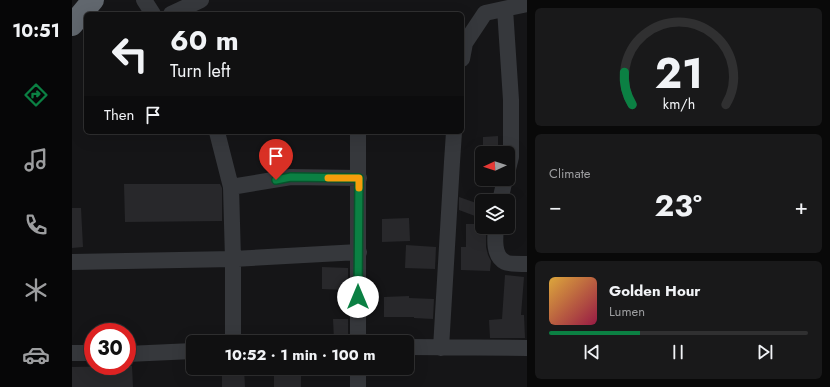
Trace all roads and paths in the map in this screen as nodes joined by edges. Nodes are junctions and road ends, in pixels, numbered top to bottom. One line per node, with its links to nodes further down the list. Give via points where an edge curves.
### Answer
1 (92, 0): 8 (highway)
2 (144, 0): 6 (street)
3 (201, 0): 7 (street)
4 (527, 4): 5 (street)
5 (505, 9): 9 (street, via 485,13 466,43); 13 (street, via 511,100)
6 (152, 12)
7 (175, 12)
8 (72, 25)
9 (464, 51)
10 (218, 134): 15 (street)
11 (358, 134): 14 (street)
12 (454, 134): 24 (street)
13 (511, 146)
14 (359, 178): 15 (street, via 291,177); 17 (street)
15 (231, 187): 18 (street)
16 (496, 234): 20 (street, via 495,247 499,257 505,262)
17 (359, 252): 18 (street); 22 (street)
18 (233, 260): 19 (street); 21 (street)
19 (72, 262)
20 (527, 264)
21 (233, 335)
22 (358, 335)
23 (414, 347): 24 (street)
24 (441, 348): 25 (street)
25 (527, 348)
26 (186, 351): 29 (street)
27 (72, 353): 28 (street)
28 (84, 353)
29 (136, 354)
30 (358, 375): 31 (street)
31 (358, 387)

